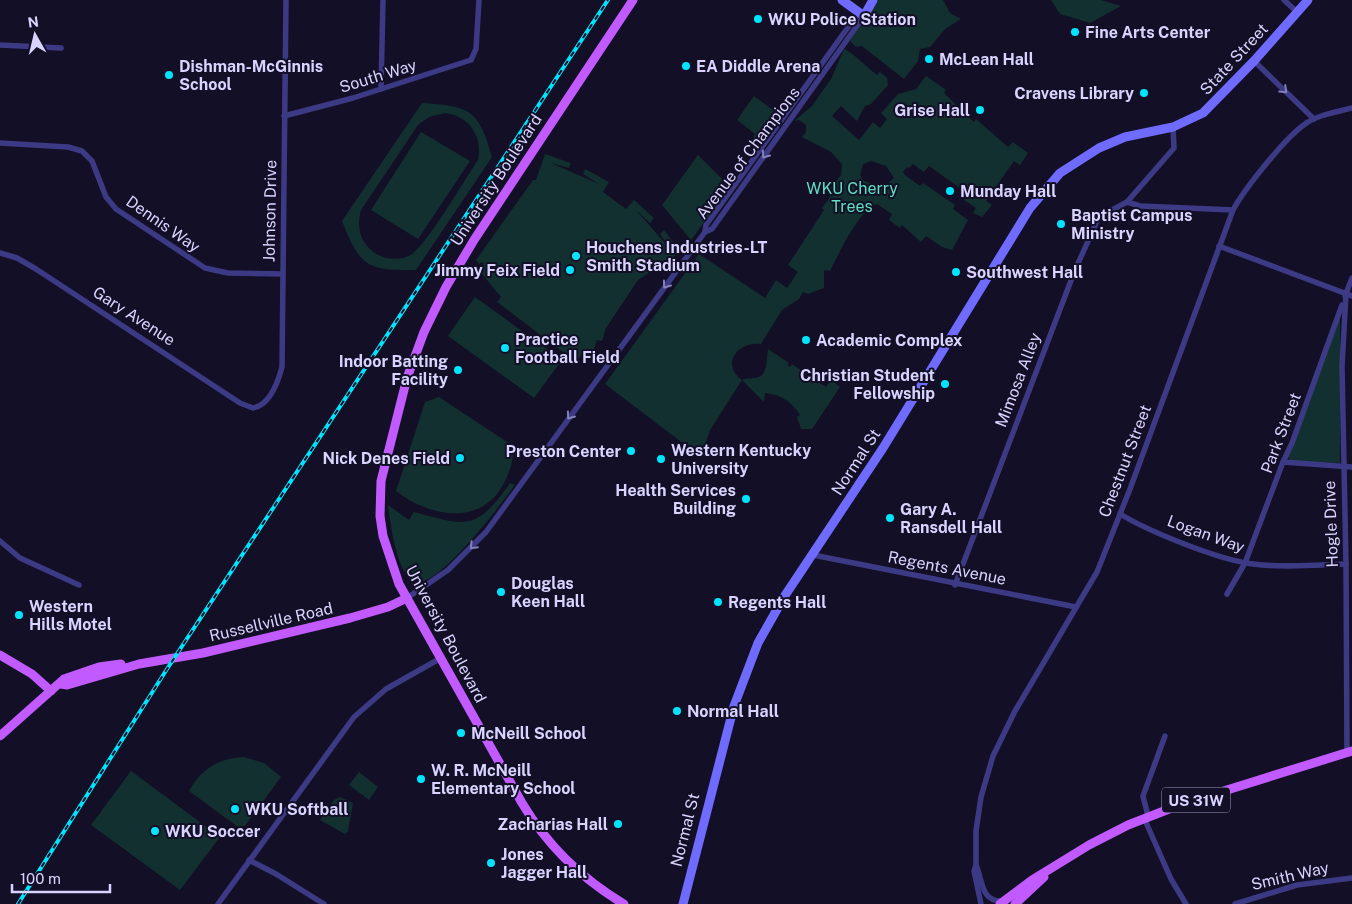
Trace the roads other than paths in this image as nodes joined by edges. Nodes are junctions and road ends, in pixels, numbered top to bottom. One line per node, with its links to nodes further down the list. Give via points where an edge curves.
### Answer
1 (286, 0): 17 (street, Johnson Drive)
2 (383, 0): 15 (street)
3 (479, 0): 15 (street, South Way, via 475,54 471,60)
4 (633, 0): 40 (main road, University Boulevard, via 464,257 434,311 416,354 393,425 380,491 385,545)
5 (842, 0): 11 (street)
6 (866, 0): 11 (street)
7 (873, 0): 11 (street)
8 (1284, 0): 10 (street)
9 (1308, 0): 10 (street, State Street)
10 (1297, 12): 14 (street, State Street)
11 (861, 14): 40 (street, Avenue of Champions, one-way to 40, via 712,229 705,232 486,532 448,570)
12 (0, 44): 13 (street)
13 (61, 48)
14 (1254, 61): 18 (street, one-way to 18); 19 (street, State Street, via 1203,113)
15 (381, 89): 17 (street, South Way)
16 (1352, 108): 18 (street, Chestnut Street)
17 (284, 116): 25 (street, Johnson Drive)
18 (1314, 120): 22 (street, Chestnut Street, via 1297,130)
19 (1173, 127): 21 (street, Mimosa Alley, via 1174,148); 34 (street, Normal St, via 1125,137 1099,148 1060,173 1039,195)
20 (0, 143): 25 (street, Dennis Way, via 68,147 82,151 92,161 106,197 116,209 205,268 228,273)
21 (1127, 202): 22 (street, via 1140,206); 37 (street, Mimosa Alley, via 1099,217 1075,270)
22 (1233, 210): 23 (street, Chestnut Street)
23 (1219, 246): 27 (street); 32 (street, Chestnut Street)
24 (0, 253): 28 (street, Gary Avenue, via 30,265)
25 (283, 274): 28 (street, Johnson Drive, via 280,373 265,402 256,408)
26 (1352, 278): 27 (street, Park Street)
27 (1349, 295): 29 (street, Park Street); 30 (street, Hogle Drive, via 1342,366)
28 (250, 407)
29 (1283, 462): 30 (street); 35 (street, Park Street)
30 (1343, 467): 31 (street); 36 (street, Hogle Drive)
31 (1352, 467)
32 (1120, 514): 35 (street, Logan Way, via 1174,539); 41 (street, Chestnut Street, via 1097,572)
33 (0, 541): 38 (street, via 20,558)
34 (813, 555): 37 (street, Regents Avenue); 58 (street, Normal St, via 764,630 746,670)
35 (1245, 563): 36 (street, Logan Way, via 1270,566); 39 (street, Park Street)
36 (1346, 564): 42 (street, Hogle Drive)
37 (955, 584): 41 (street, Regents Avenue)
38 (79, 585)
39 (1227, 594)
40 (407, 598): 44 (main road, University Boulevard); 45 (main road, Russellville Road, via 356,617 203,653 139,664 62,684)
41 (1076, 607): 51 (street, Chestnut Street, via 1015,711 993,756 979,807)
42 (1349, 615): 48 (street, Hogle Drive)
43 (0, 656): 45 (main road, via 32,674)
44 (441, 658): 50 (street, via 386,689 354,717); 57 (main road, University Boulevard, via 514,790 544,834 581,873)
45 (51, 691): 46 (main road, Russellville Road)
46 (0, 736)
47 (1165, 736): 49 (street, via 1143,796)
48 (1349, 752): 49 (main road, US 31W)
49 (1146, 817): 52 (main road, US 31W, via 1101,838); 61 (street, via 1171,879)
50 (249, 860): 55 (street); 56 (street)
51 (976, 865): 54 (street, Chestnut Street, via 987,896); 59 (street, Chestnut Street, via 974,871)
52 (1050, 871): 54 (main road); 60 (main road)
53 (1352, 878): 62 (street, Smith Way, via 1288,888)
54 (1002, 902)
55 (218, 904)
56 (324, 904)
57 (624, 904)
58 (682, 904)
59 (981, 904)
60 (1015, 904)
61 (1186, 904)
62 (1235, 904)

